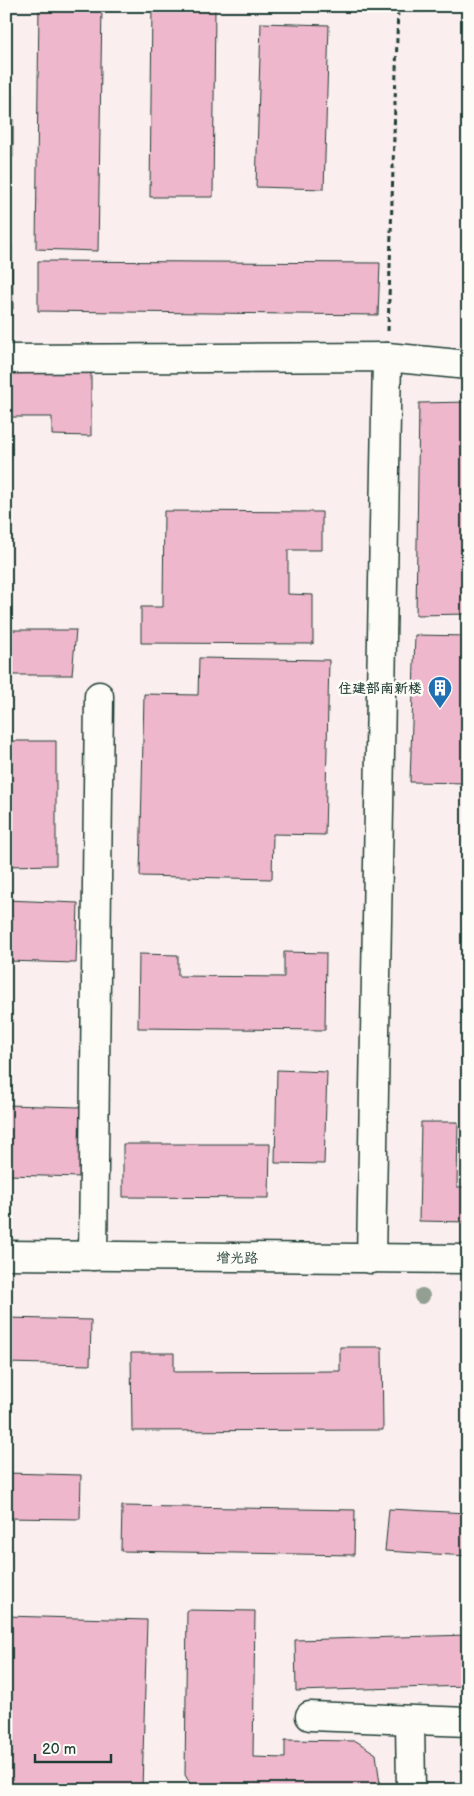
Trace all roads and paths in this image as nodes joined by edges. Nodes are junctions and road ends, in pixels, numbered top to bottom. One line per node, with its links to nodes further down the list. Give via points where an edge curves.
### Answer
1 (398, 6): 2 (path)
2 (387, 357): 3 (street); 4 (street); 8 (street)
3 (6, 359)
4 (468, 365)
5 (99, 696): 7 (street)
6 (6, 1255): 7 (street, 增光路)
7 (93, 1256): 8 (street, 增光路)
8 (371, 1259): 9 (street, 增光路)
9 (468, 1259)
10 (310, 1716): 11 (street)
11 (410, 1721): 12 (street); 13 (street)
12 (468, 1722)
13 (411, 1790)

